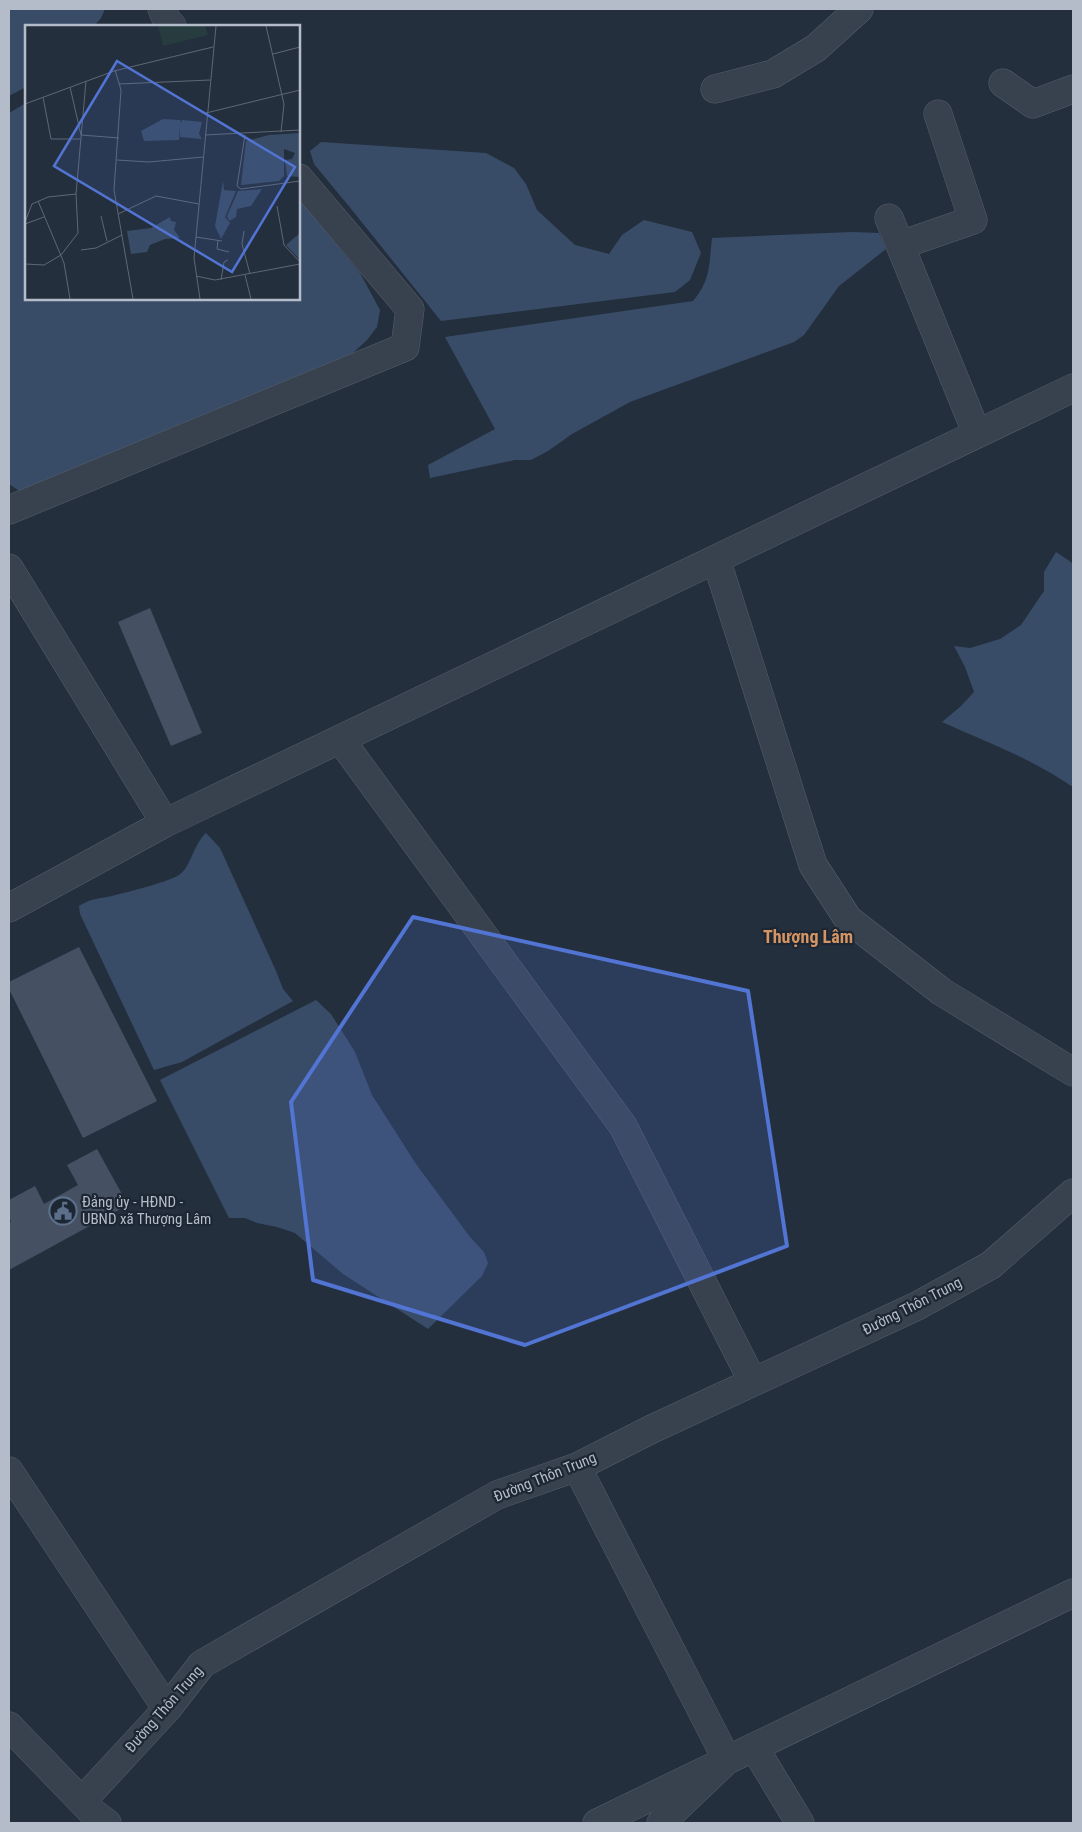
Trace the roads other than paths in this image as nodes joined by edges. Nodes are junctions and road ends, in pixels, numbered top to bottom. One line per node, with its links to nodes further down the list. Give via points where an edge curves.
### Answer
1 (162, 9): 3 (street)
2 (859, 9): 5 (street, via 816,48 773,74)
3 (171, 25)
4 (1003, 83): 6 (street, via 1034,104)
5 (715, 89)
6 (1073, 89)
7 (938, 114): 10 (street, via 973,220)
8 (300, 179): 13 (street, via 410,309 405,347)
9 (889, 218): 10 (street)
10 (901, 246): 12 (street)
11 (1073, 388): 12 (street)
12 (977, 434): 14 (street)
13 (9, 510)
14 (716, 559): 16 (street); 19 (street, via 813,865 848,919 942,992)
15 (9, 568): 17 (street)
16 (340, 739): 17 (street); 21 (street, via 623,1126)
17 (164, 823): 18 (street)
18 (9, 908)
19 (1073, 1072)
20 (1073, 1193): 21 (street, Đường Thôn Trung, via 991,1265 917,1306)
21 (753, 1382): 22 (street, Đường Thôn Trung)
22 (577, 1467): 25 (street, Đường Thôn Trung, via 497,1495 202,1664); 28 (street)
23 (9, 1471): 25 (street)
24 (1073, 1593): 27 (street)
25 (167, 1709): 29 (street, Đường Thôn Trung)
26 (9, 1726): 29 (street)
27 (754, 1747): 28 (street); 33 (street)
28 (727, 1760): 31 (street); 32 (street)
29 (82, 1801): 30 (street)
30 (107, 1823)
31 (596, 1823)
32 (661, 1823)
33 (800, 1823)

